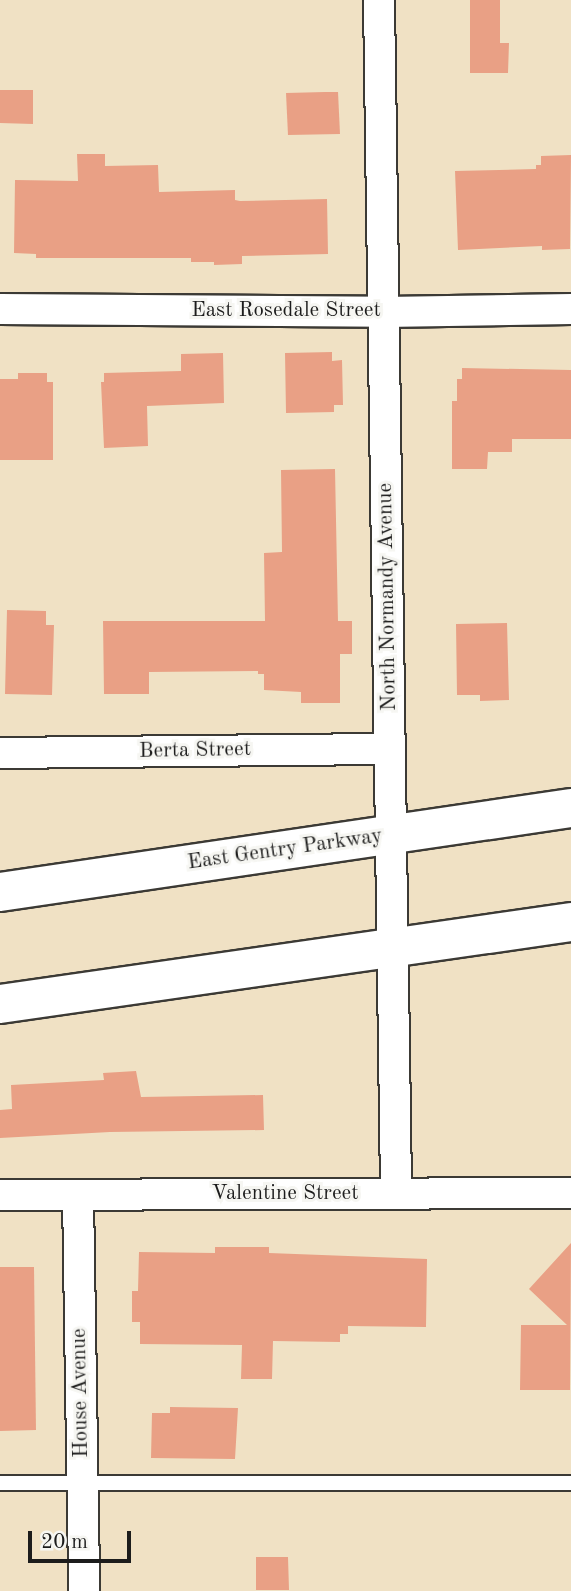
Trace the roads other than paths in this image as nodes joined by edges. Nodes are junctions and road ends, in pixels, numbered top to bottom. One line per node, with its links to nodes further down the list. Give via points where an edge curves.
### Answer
1 (379, 0): 4 (street, North Normandy Avenue)
2 (0, 309): 4 (street, East Rosedale Street)
3 (571, 309): 4 (street, East Rosedale Street)
4 (384, 312): 5 (street, North Normandy Avenue)
5 (390, 749): 6 (street, Berta Street); 8 (street, North Normandy Avenue)
6 (0, 753)
7 (571, 808): 8 (main road, East Gentry Parkway)
8 (391, 834): 9 (main road, East Gentry Parkway); 11 (street, North Normandy Avenue)
9 (0, 892)
10 (571, 922): 11 (main road)
11 (394, 947): 12 (main road); 14 (street, North Normandy Avenue)
12 (0, 1004)
13 (571, 1193): 14 (street, Valentine Street)
14 (396, 1194): 16 (street, Valentine Street)
15 (0, 1195): 16 (street, Valentine Street)
16 (78, 1195): 18 (street, House Avenue)
17 (0, 1483): 18 (lane)
18 (82, 1483): 19 (lane); 20 (street, House Avenue)
19 (571, 1483)
20 (83, 1591)

